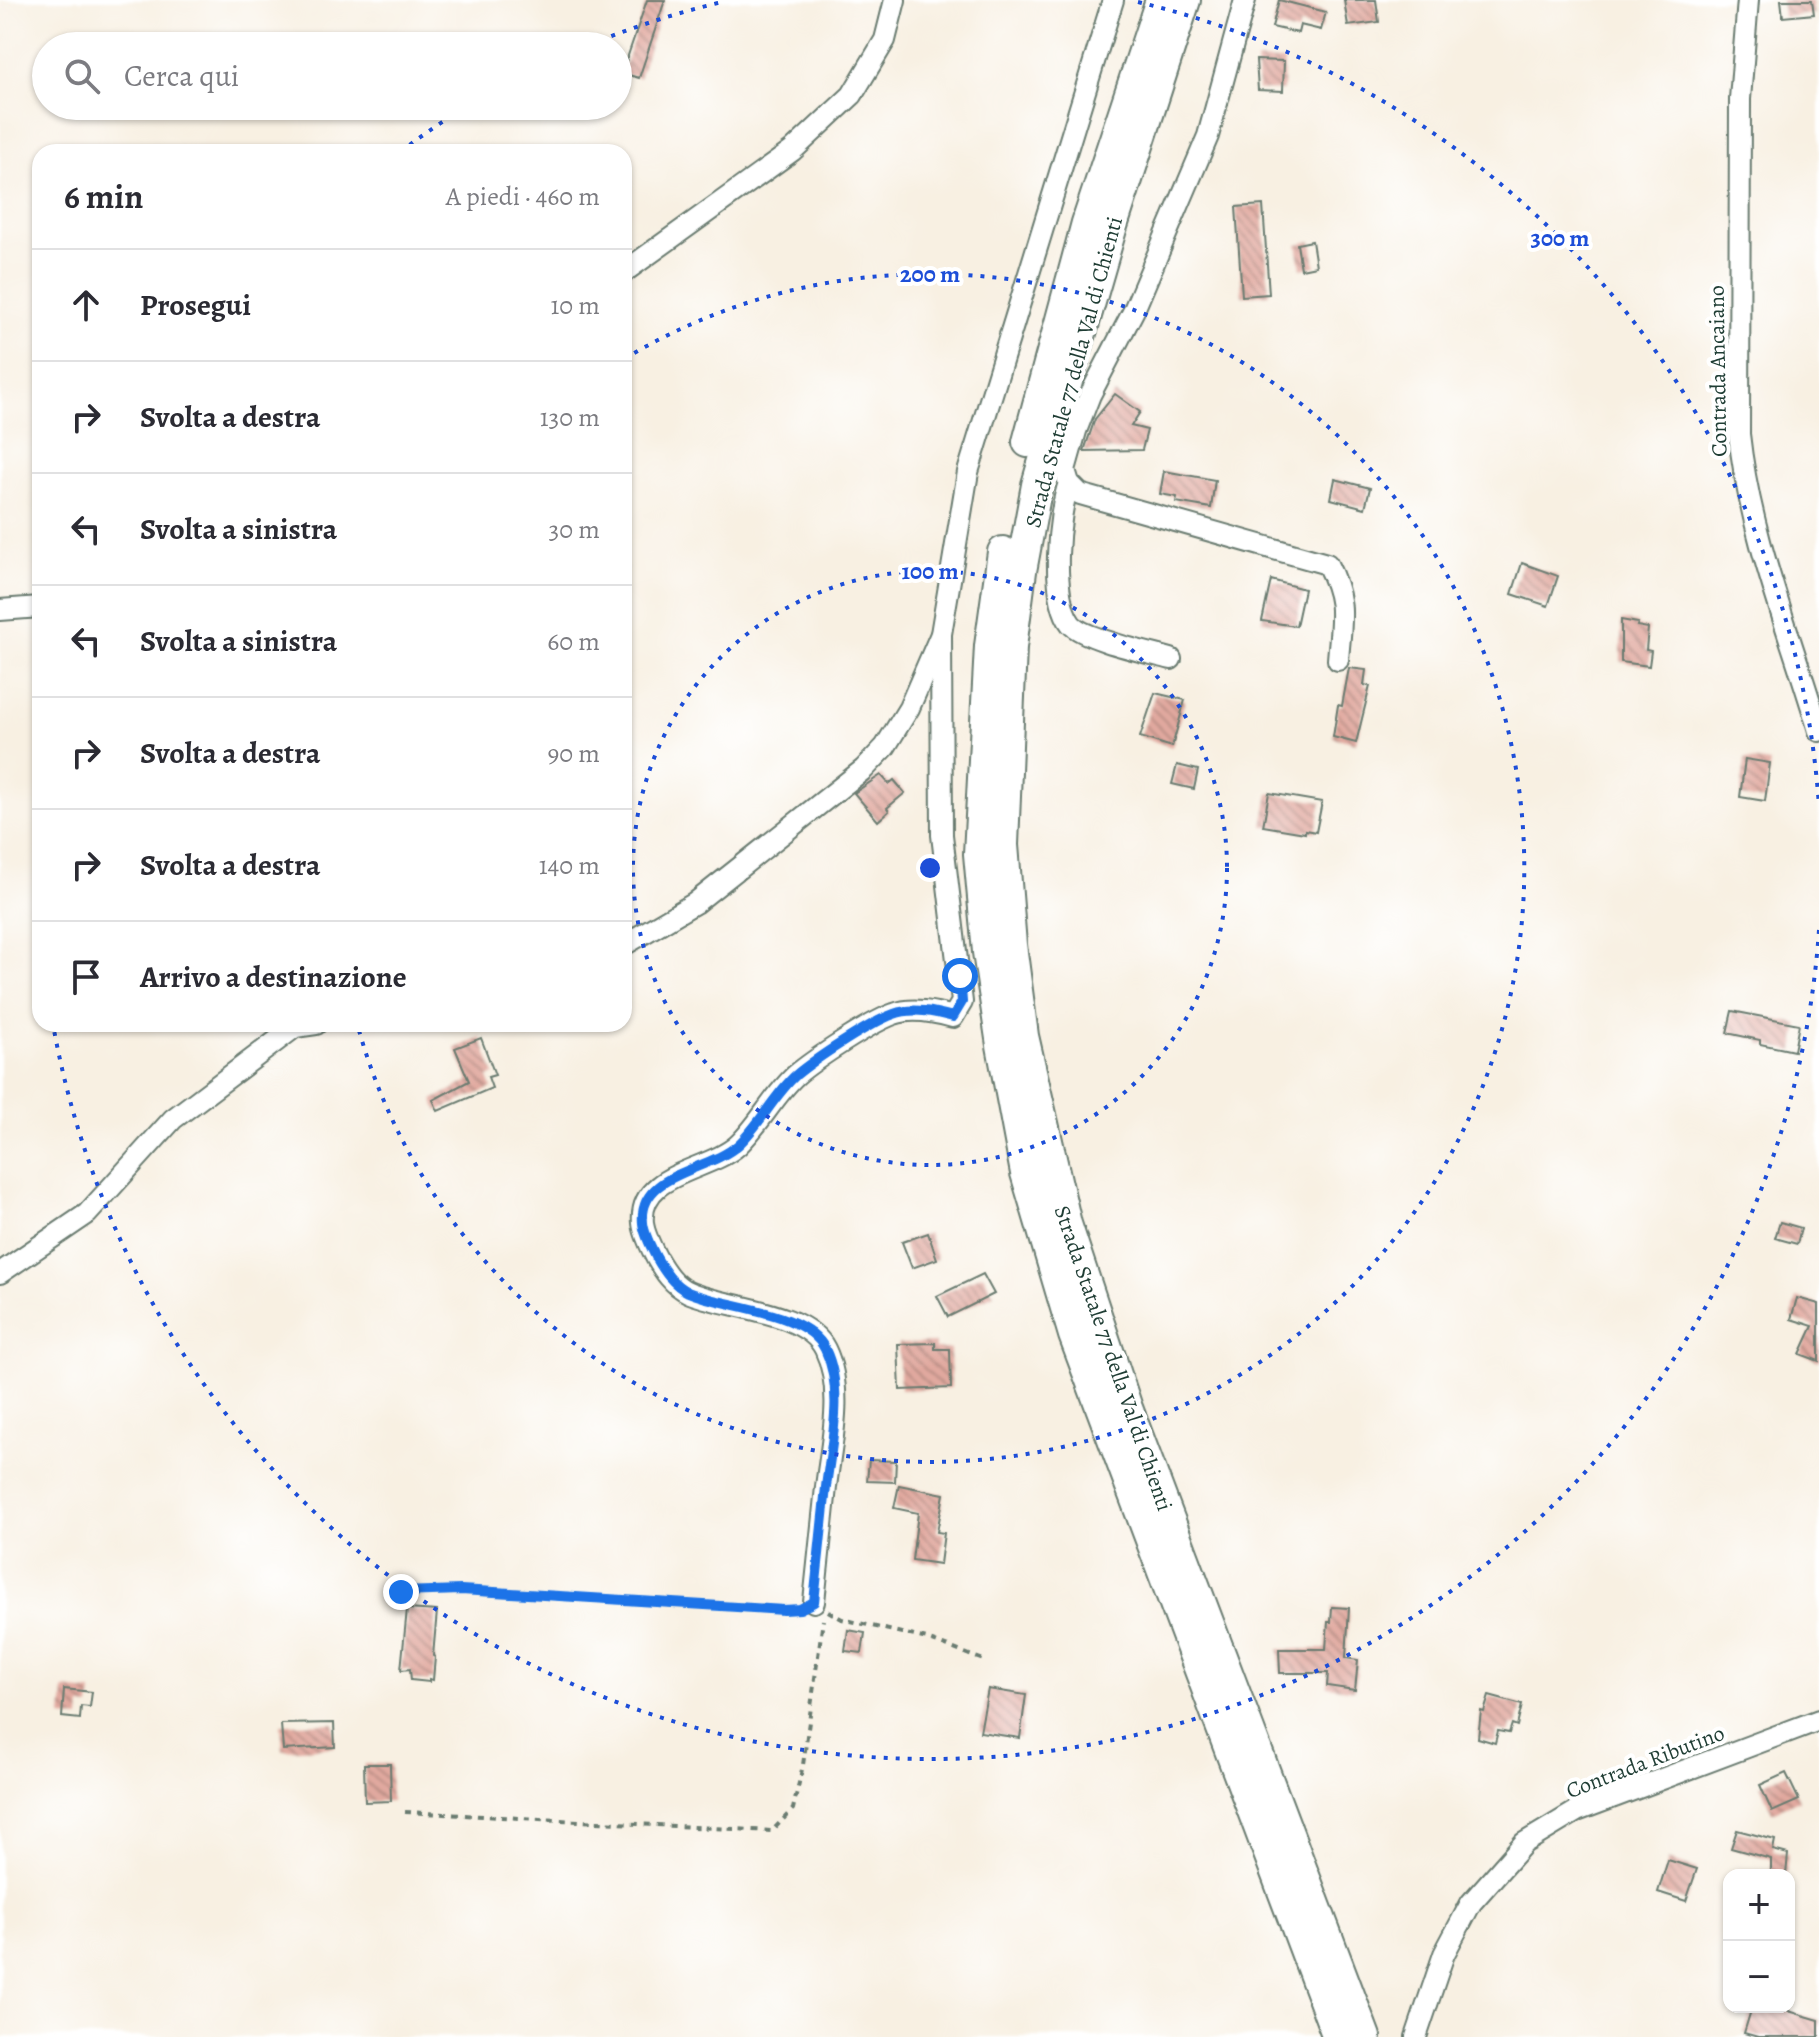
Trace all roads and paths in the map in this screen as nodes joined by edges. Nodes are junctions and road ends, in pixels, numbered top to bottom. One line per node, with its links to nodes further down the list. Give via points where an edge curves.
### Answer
1 (895, 0): 7 (street, via 885,40 852,95 792,151)
2 (1113, 0): 11 (street, via 968,472)
3 (1161, 0): 23 (highway, Strada Statale 77 della Val di Chienti, via 1087,223 1008,525 990,646 980,868 1002,1045 1026,1173 1074,1335)
4 (1185, 0): 24 (highway, Strada Statale 77 della Val di Chienti, via 1111,229 1034,499 1011,647 1003,845 1011,945 1023,1036 1066,1224 1127,1408)
5 (1245, 0): 8 (street, via 1208,136 1134,310 1090,395 1065,470)
6 (1748, 0): 14 (street, Contrada Ancaiano, via 1740,99 1739,434 1754,524)
7 (632, 266)
8 (1069, 483): 12 (street, via 1059,554 1061,602 1072,625 1090,636); 13 (street, via 1080,494 1327,564 1342,610)
9 (32, 608): 10 (street)
10 (0, 610)
11 (941, 634): 15 (street, via 909,708 864,769 695,903); 19 (street, via 942,835 962,1002 953,1017 894,1013 859,1033 796,1076 739,1144 720,1159 651,1190 644,1208 650,1244 671,1280 687,1292 786,1320 807,1330 824,1347 832,1371 834,1410)
12 (1171, 659)
13 (1338, 660)
14 (1819, 731)
15 (632, 940)
16 (288, 1032): 17 (street, via 173,1119 87,1214)
17 (0, 1273)
18 (401, 1592): 19 (path, via 461,1590 784,1610)
19 (814, 1602)
20 (986, 1661): 22 (path, via 927,1639 842,1619 824,1609 793,1809 772,1831)
21 (1819, 1720): 25 (street, Contrada Ributino, via 1577,1811 1524,1843 1471,1903 1444,1954)
22 (405, 1812)
23 (1338, 2037)
24 (1365, 2037)
25 (1416, 2037)

